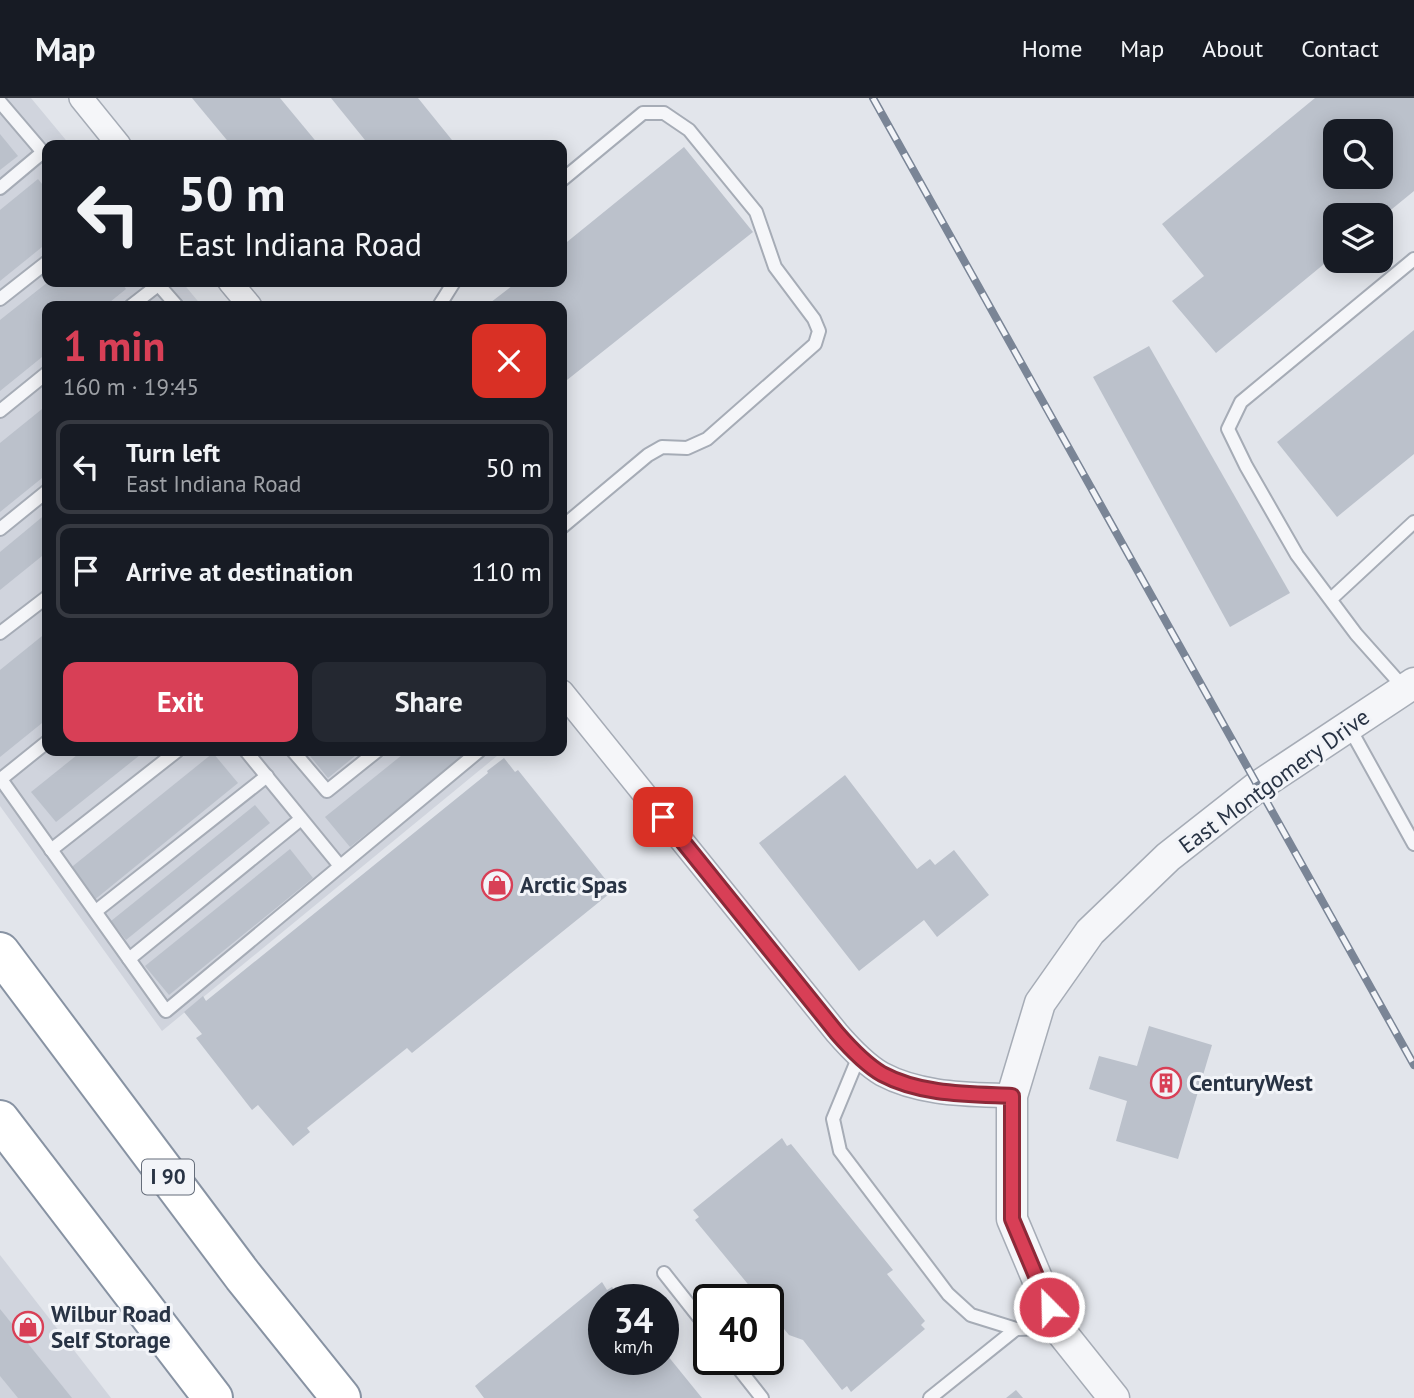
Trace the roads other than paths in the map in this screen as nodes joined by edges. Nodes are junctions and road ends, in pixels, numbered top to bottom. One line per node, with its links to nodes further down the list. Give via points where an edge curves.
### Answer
1 (81, 98): 3 (street)
2 (0, 102): 4 (lane)
3 (115, 140)
4 (42, 151)
5 (42, 156): 7 (lane)
6 (567, 176): 20 (lane, via 643,113 664,113 689,130 756,212 775,267 819,331 815,344 706,439 687,448 662,447 648,455)
7 (0, 188)
8 (1414, 259): 23 (lane, via 1241,402 1228,429 1297,555)
9 (42, 266): 13 (lane)
10 (152, 287): 14 (lane)
11 (160, 287): 15 (lane)
12 (234, 287): 16 (street)
13 (0, 299)
14 (137, 301)
15 (173, 301)
16 (246, 301)
17 (42, 377): 18 (lane)
18 (0, 411)
19 (42, 495): 22 (lane)
20 (567, 520)
21 (1414, 522): 23 (lane)
22 (0, 529)
23 (1331, 599): 26 (lane, via 1356,634)
24 (42, 601): 25 (lane)
25 (0, 633)
26 (1409, 686): 28 (street, East Montgomery Drive)
27 (567, 698): 44 (street)
28 (1349, 727): 38 (lane); 45 (street, East Montgomery Drive, via 1257,787 1168,857 1090,932 1040,1003)
29 (42, 746): 36 (lane)
30 (171, 756): 39 (lane)
31 (250, 756): 35 (lane)
32 (297, 756): 33 (lane, via 327,791)
33 (371, 756)
34 (473, 756): 40 (lane)
35 (267, 776): 37 (lane); 41 (lane)
36 (1, 778): 39 (lane)
37 (301, 819): 40 (lane); 43 (lane)
38 (1414, 844)
39 (51, 850): 41 (lane)
40 (340, 866): 43 (lane, via 166,1011)
41 (96, 911): 43 (lane)
42 (0, 952): 53 (highway, I 90, via 243,1276)
43 (129, 959)
44 (859, 1056): 45 (street, via 902,1083); 50 (lane, via 833,1119 840,1151 948,1294 971,1315)
45 (1012, 1096): 49 (street, East Montgomery Drive, via 1012,1219)
46 (0, 1120): 52 (highway)
47 (664, 1273): 48 (lane)
48 (693, 1310)
49 (1058, 1328): 50 (lane); 56 (street, East Montgomery Drive)
50 (1016, 1329): 55 (lane)
51 (744, 1375): 54 (lane)
52 (213, 1398)
53 (341, 1398)
54 (762, 1398)
55 (930, 1398)
56 (1114, 1398)

